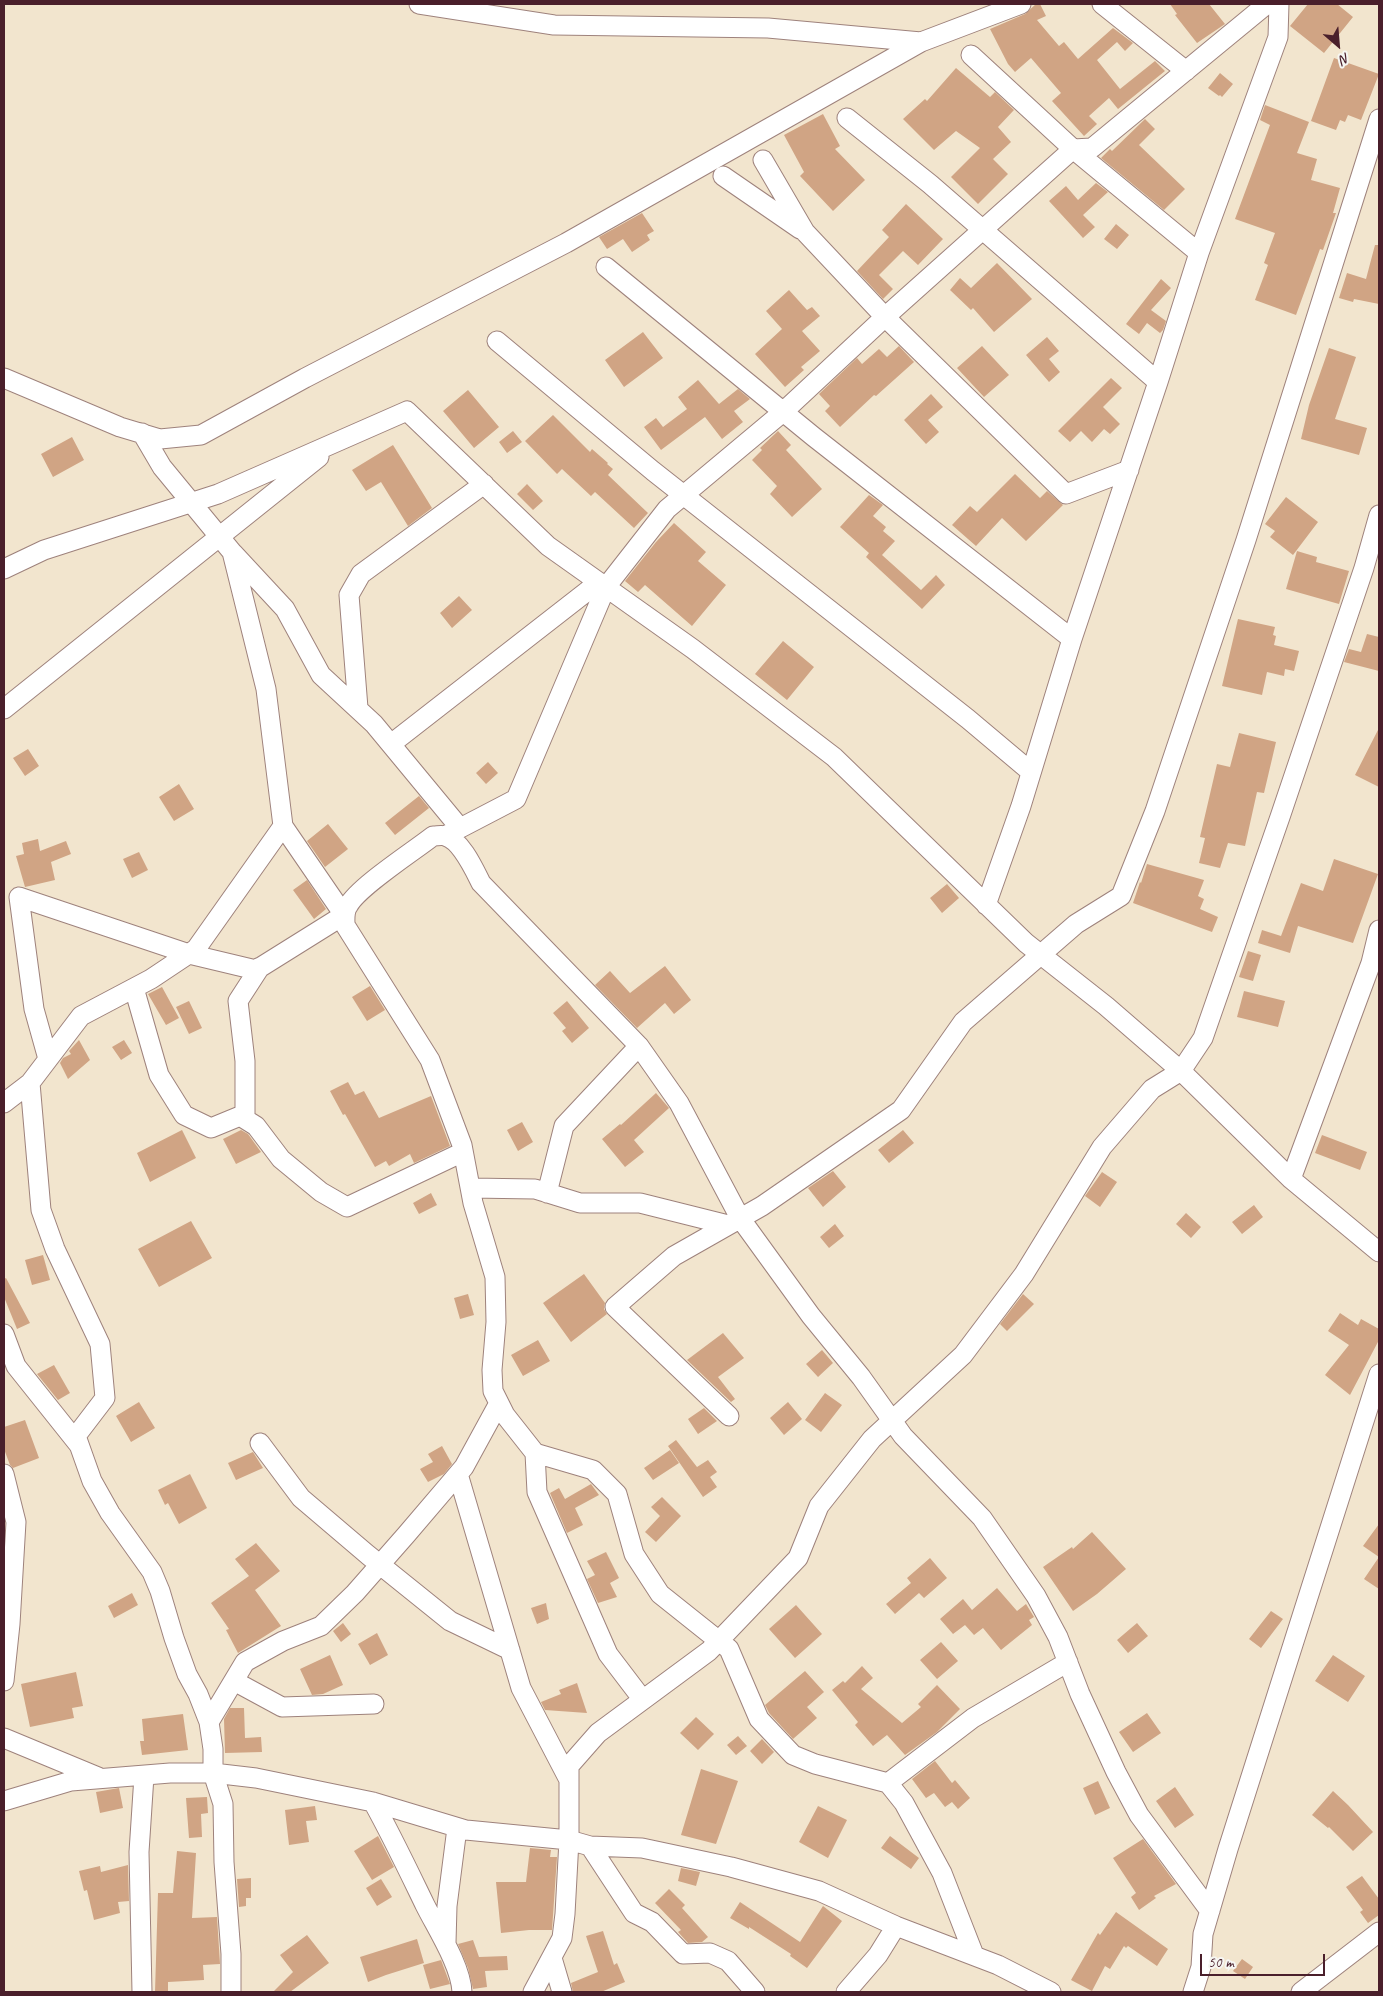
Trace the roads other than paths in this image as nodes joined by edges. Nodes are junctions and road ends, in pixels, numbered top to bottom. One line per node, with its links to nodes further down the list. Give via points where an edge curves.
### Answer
1 (418, 4): 6 (street, via 554,25 768,28)
2 (1021, 4): 6 (street)
3 (1102, 4): 8 (street)
4 (1268, 4): 8 (street)
5 (1279, 4): 16 (street, via 1278,37)
6 (921, 42): 23 (street, via 566,243 201,435 160,439)
7 (971, 55): 11 (street)
8 (1186, 71): 11 (street, via 1092,148)
9 (847, 118): 14 (street)
10 (1379, 119): 45 (street, via 1246,540 1155,811 1121,896 1076,924)
11 (1073, 149): 14 (street); 16 (street)
12 (764, 160): 15 (street)
13 (723, 176): 15 (street)
14 (983, 230): 18 (street); 21 (street)
15 (805, 232): 18 (street)
16 (1199, 253): 21 (street)
17 (606, 267): 22 (street)
18 (885, 317): 22 (street); 25 (street, via 1066,494)
19 (497, 341): 27 (street)
20 (4, 378): 23 (street, via 120,427)
21 (1158, 382): 25 (street)
22 (783, 412): 27 (street); 34 (street)
23 (142, 433): 28 (street, via 162,467)
24 (338, 441): 26 (street, via 406,411); 28 (street, via 218,494); 30 (street)
25 (1129, 470): 34 (street)
26 (484, 484): 33 (street, via 548,546); 35 (street, via 361,574 349,595)
27 (684, 496): 33 (street); 38 (street)
28 (191, 502): 30 (street); 32 (street, via 44,550)
29 (1379, 515): 50 (street, via 1364,568 1203,1038)
30 (219, 536): 31 (street); 36 (street)
31 (232, 552): 35 (street, via 285,609 321,675); 39 (street, via 266,689)
32 (4, 569)
33 (602, 585): 37 (street); 40 (street, via 516,799); 41 (street, via 693,649 834,757)
34 (1072, 639): 38 (street)
35 (358, 708): 37 (street)
36 (4, 709)
37 (391, 744): 40 (street)
38 (1031, 772): 41 (street)
39 (283, 826): 42 (street); 44 (street, via 196,949)
40 (453, 832): 42 (street, via 433,836 367,886 348,905); 48 (street, via 454,841 481,882)
41 (986, 904): 45 (street)
42 (344, 915): 46 (street); 54 (street, via 345,925 430,1060)
43 (1379, 930): 55 (street, via 1371,963)
44 (189, 954): 46 (street, via 256,970); 47 (street); 49 (street, via 19,897 34,1009)
45 (1040, 954): 50 (street); 58 (street, via 963,1022 901,1110)
46 (260, 968): 53 (street, via 238,1001 245,1062 245,1114)
47 (134, 988): 49 (street, via 81,1016); 53 (street, via 159,1074 184,1115 211,1128)
48 (639, 1046): 57 (street, via 564,1126); 58 (street, via 679,1103)
49 (48, 1059): 51 (street)
50 (1181, 1071): 55 (street); 64 (street, via 1152,1089 1102,1147 1024,1274 963,1355)
51 (30, 1083): 52 (street); 66 (street, via 41,1210 55,1249 100,1344 105,1398 76,1436)
52 (4, 1103)
53 (240, 1116): 54 (street, via 256,1126 281,1159 321,1192 347,1208)
54 (463, 1152): 56 (street)
55 (1292, 1180): 59 (street)
56 (471, 1188): 57 (street, via 535,1189); 62 (street, via 495,1277 493,1391)
57 (546, 1193): 58 (street, via 580,1203 640,1203)
58 (734, 1222): 63 (street, via 674,1256 615,1307); 64 (street)
59 (1379, 1252)
60 (4, 1334): 66 (street, via 16,1366)
61 (1379, 1374): 91 (street)
62 (499, 1403): 67 (street); 69 (street)
63 (729, 1416)
64 (892, 1420): 71 (street, via 872,1438 819,1506 798,1558); 74 (street, via 903,1436 982,1518 1036,1596)
65 (260, 1443): 70 (street, via 301,1498)
66 (79, 1445): 79 (street, via 92,1481 110,1513 152,1572 187,1674)
67 (535, 1453): 71 (street, via 593,1470 617,1494 634,1554 660,1594); 77 (street, via 537,1492 608,1654)
68 (4, 1474): 73 (street, via 16,1522)
69 (458, 1474): 70 (street); 72 (street)
70 (380, 1564): 72 (street, via 450,1622); 76 (street, via 321,1626 283,1641 246,1662)
71 (718, 1640): 77 (street, via 709,1651); 85 (street, via 729,1649 759,1719 793,1755 814,1764)
72 (510, 1650): 84 (street, via 521,1688)
73 (5, 1655): 75 (street)
74 (1068, 1662): 85 (street, via 973,1718); 91 (street, via 1116,1772 1139,1815)
75 (4, 1681)
76 (234, 1681): 78 (street, via 282,1707); 79 (street)
77 (643, 1700): 84 (street, via 598,1733 569,1766)
78 (374, 1704)
79 (209, 1722): 81 (street)
80 (4, 1738): 83 (street)
81 (213, 1773): 82 (street, via 170,1772); 87 (street, via 256,1778); 98 (street, via 223,1804)
82 (144, 1776): 83 (street); 97 (street, via 139,1852)
83 (101, 1779): 86 (street, via 71,1781)
84 (569, 1780): 89 (street)
85 (888, 1783): 95 (street, via 904,1803 942,1873)
86 (4, 1801)
87 (373, 1802): 88 (street); 94 (street)
88 (457, 1828): 89 (street); 94 (street, via 447,1906)
89 (569, 1840): 90 (street); 96 (street, via 562,1938)
90 (590, 1846): 92 (street, via 642,1848 731,1867 819,1891); 102 (street, via 634,1913 652,1922 683,1954 710,1953 728,1961)
91 (1210, 1911): 105 (street, via 1203,1934 1201,1967)
92 (896, 1926): 95 (street); 103 (street, via 878,1955)
93 (1379, 1932): 106 (street)
94 (446, 1944): 99 (street)
95 (974, 1955): 104 (street)
96 (552, 1958): 100 (street); 101 (street)
97 (142, 1992)
98 (231, 1992)
99 (462, 1992)
100 (533, 1992)
101 (562, 1992)
102 (755, 1992)
103 (846, 1992)
104 (1050, 1992)
105 (1193, 1992)
106 (1301, 1992)

